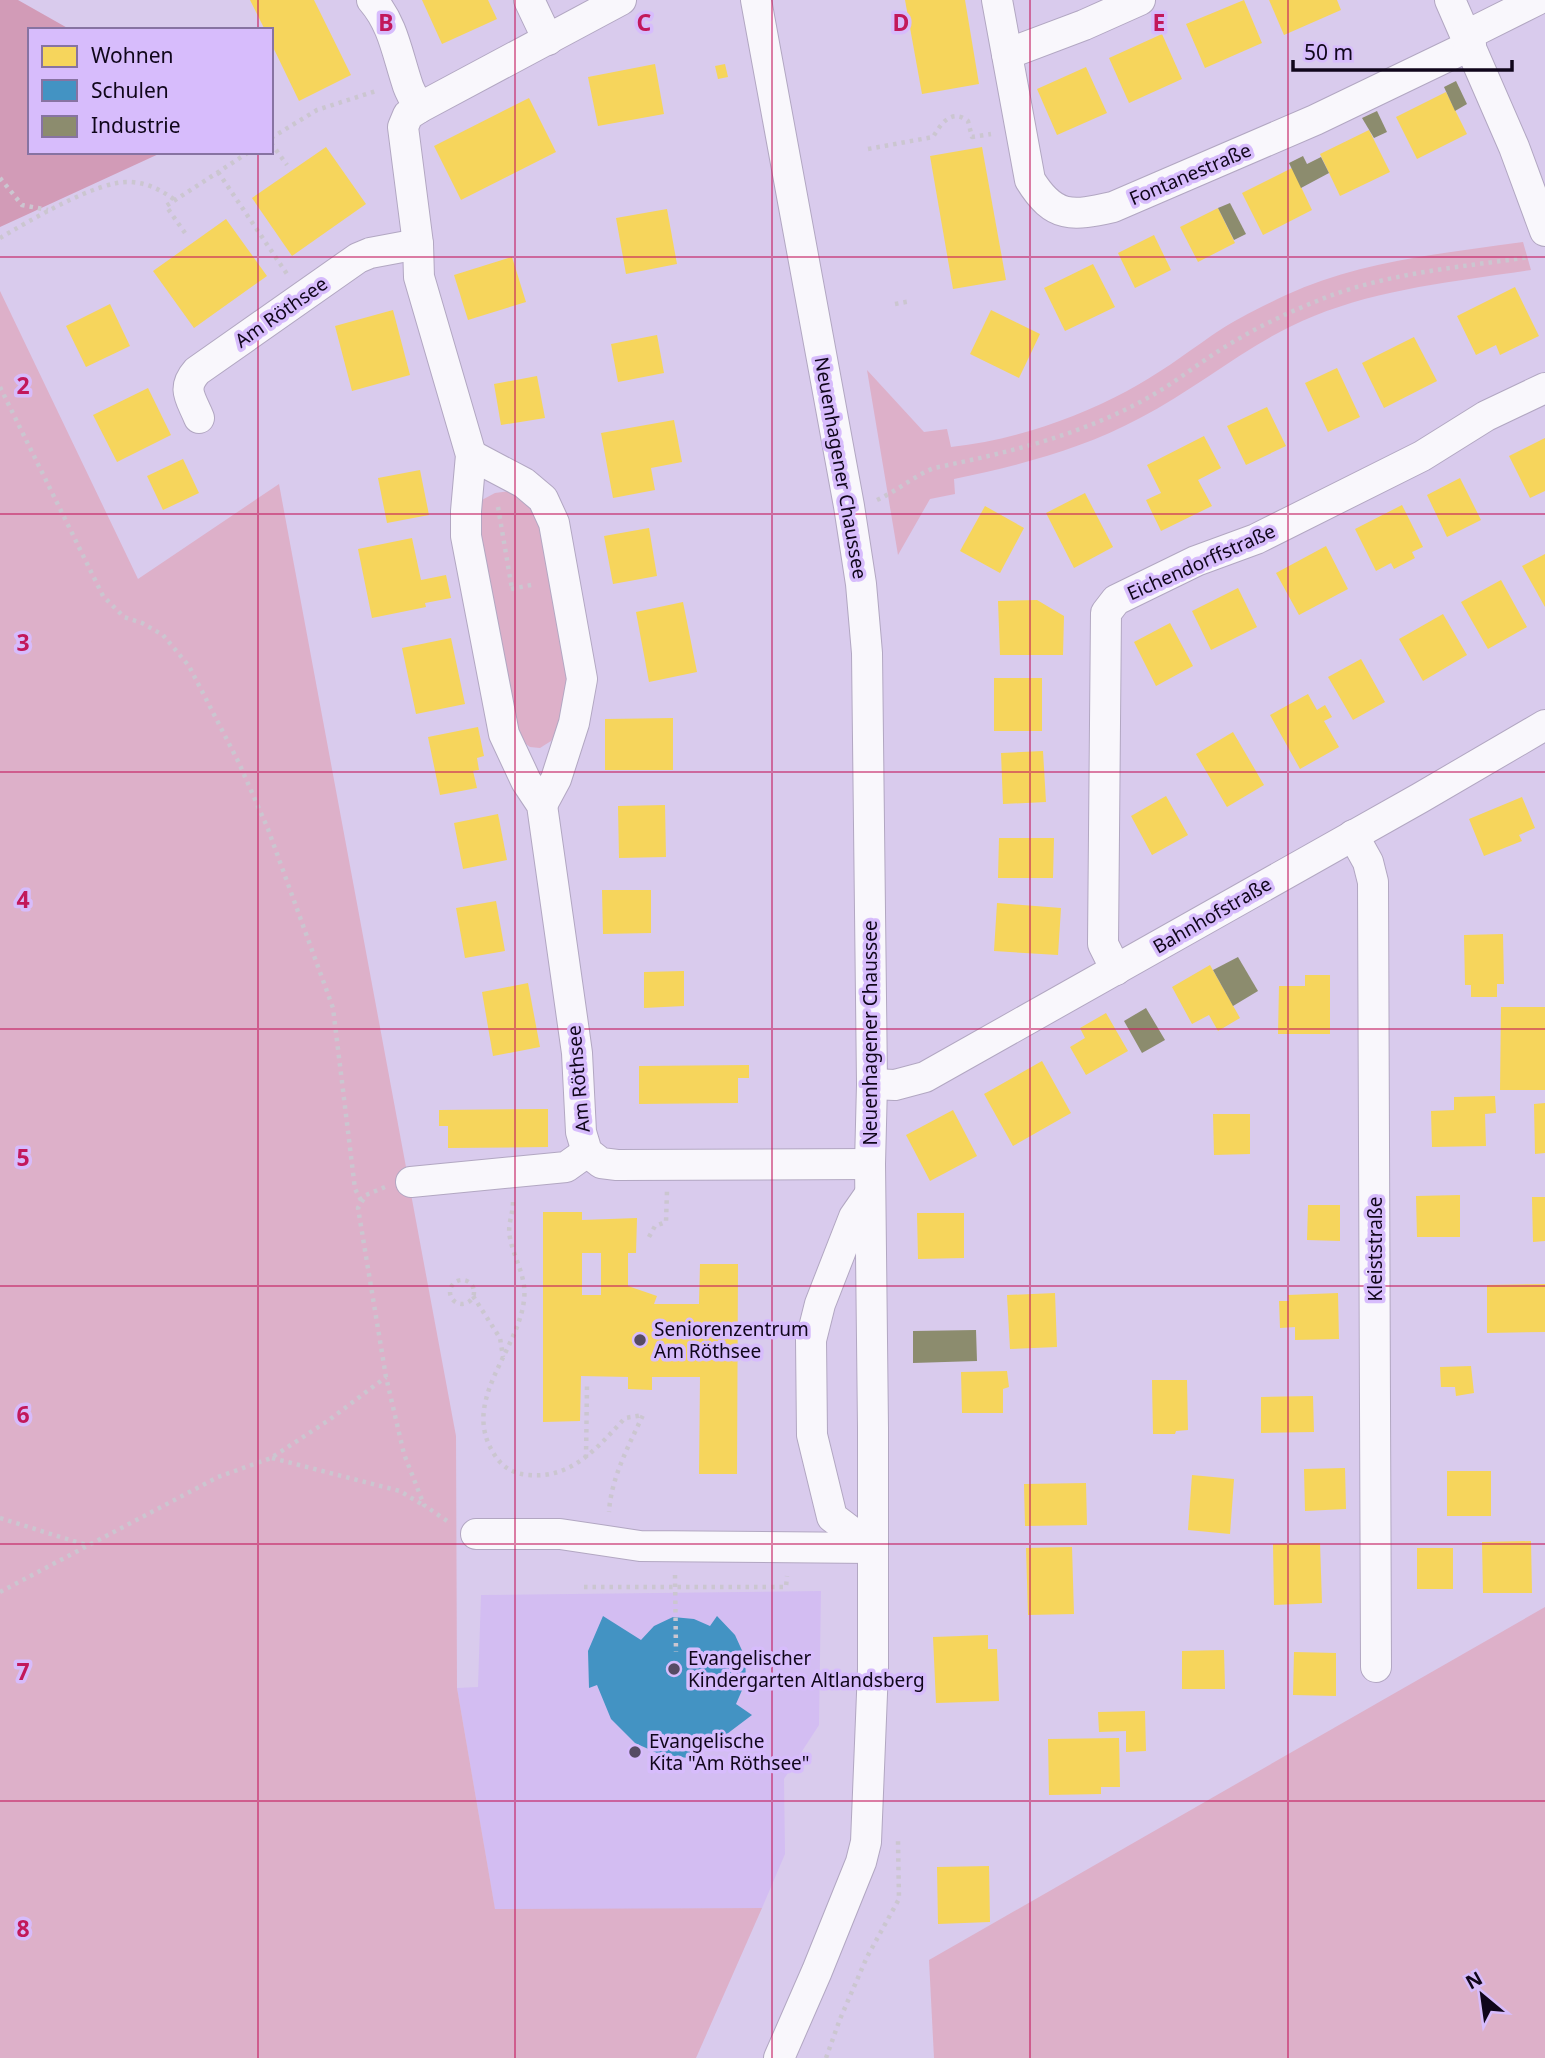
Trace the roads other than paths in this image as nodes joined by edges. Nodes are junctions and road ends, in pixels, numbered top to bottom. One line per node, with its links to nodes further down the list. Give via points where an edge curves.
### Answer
1 (372, 0): 12 (street, via 397,46)
2 (529, 0): 9 (street)
3 (621, 0): 9 (street)
4 (756, 0): 22 (street, Neuenhagener Chaussee, via 861,584 867,653)
5 (998, 0): 11 (street, Fontanestraße)
6 (1140, 0): 11 (street)
7 (1450, 0): 10 (street)
8 (1538, 0): 10 (street, Fontanestraße)
9 (548, 40): 12 (street)
10 (1469, 40): 11 (street, Fontanestraße, via 1315,120 1113,207 1077,215 1041,198 1030,180); 14 (street, via 1514,147)
11 (1007, 54)
12 (413, 97): 13 (street, Am Röthsee, via 403,127)
13 (418, 244): 16 (street, Am Röthsee, via 358,258 197,371 187,389); 17 (street, Am Röthsee, via 419,277)
14 (1539, 244)
15 (1545, 388): 21 (street, Eichendorffstraße, via 1256,539 1196,561 1116,600 1106,613 1103,944)
16 (199, 418)
17 (481, 461): 19 (street, Am Röthsee, via 466,512 467,536 504,734); 19 (street, via 524,483 543,499 554,523 582,679 556,779)
18 (1545, 725): 20 (street, Bahnhofstraße)
19 (542, 805): 23 (street, Am Röthsee)
20 (1353, 835): 21 (street, Bahnhofstraße); 29 (street, Kleiststraße, via 1373,882)
21 (1116, 970): 22 (street, Bahnhofstraße, via 925,1077 895,1085)
22 (872, 1084): 24 (street, Neuenhagener Chaussee)
23 (587, 1152): 24 (street, Am Röthsee, via 601,1163 617,1165); 25 (street, via 566,1167)
24 (870, 1164): 26 (street, Neuenhagener Chaussee)
25 (411, 1182)
26 (870, 1194): 28 (street, Neuenhagener Chaussee); 28 (street, via 854,1217 811,1340 812,1435 832,1517)
27 (476, 1534): 28 (street, via 560,1534 640,1546)
28 (873, 1548): 30 (street, Neuenhagener Chaussee, via 872,1681 862,1863)
29 (1376, 1667)
30 (779, 2058)

